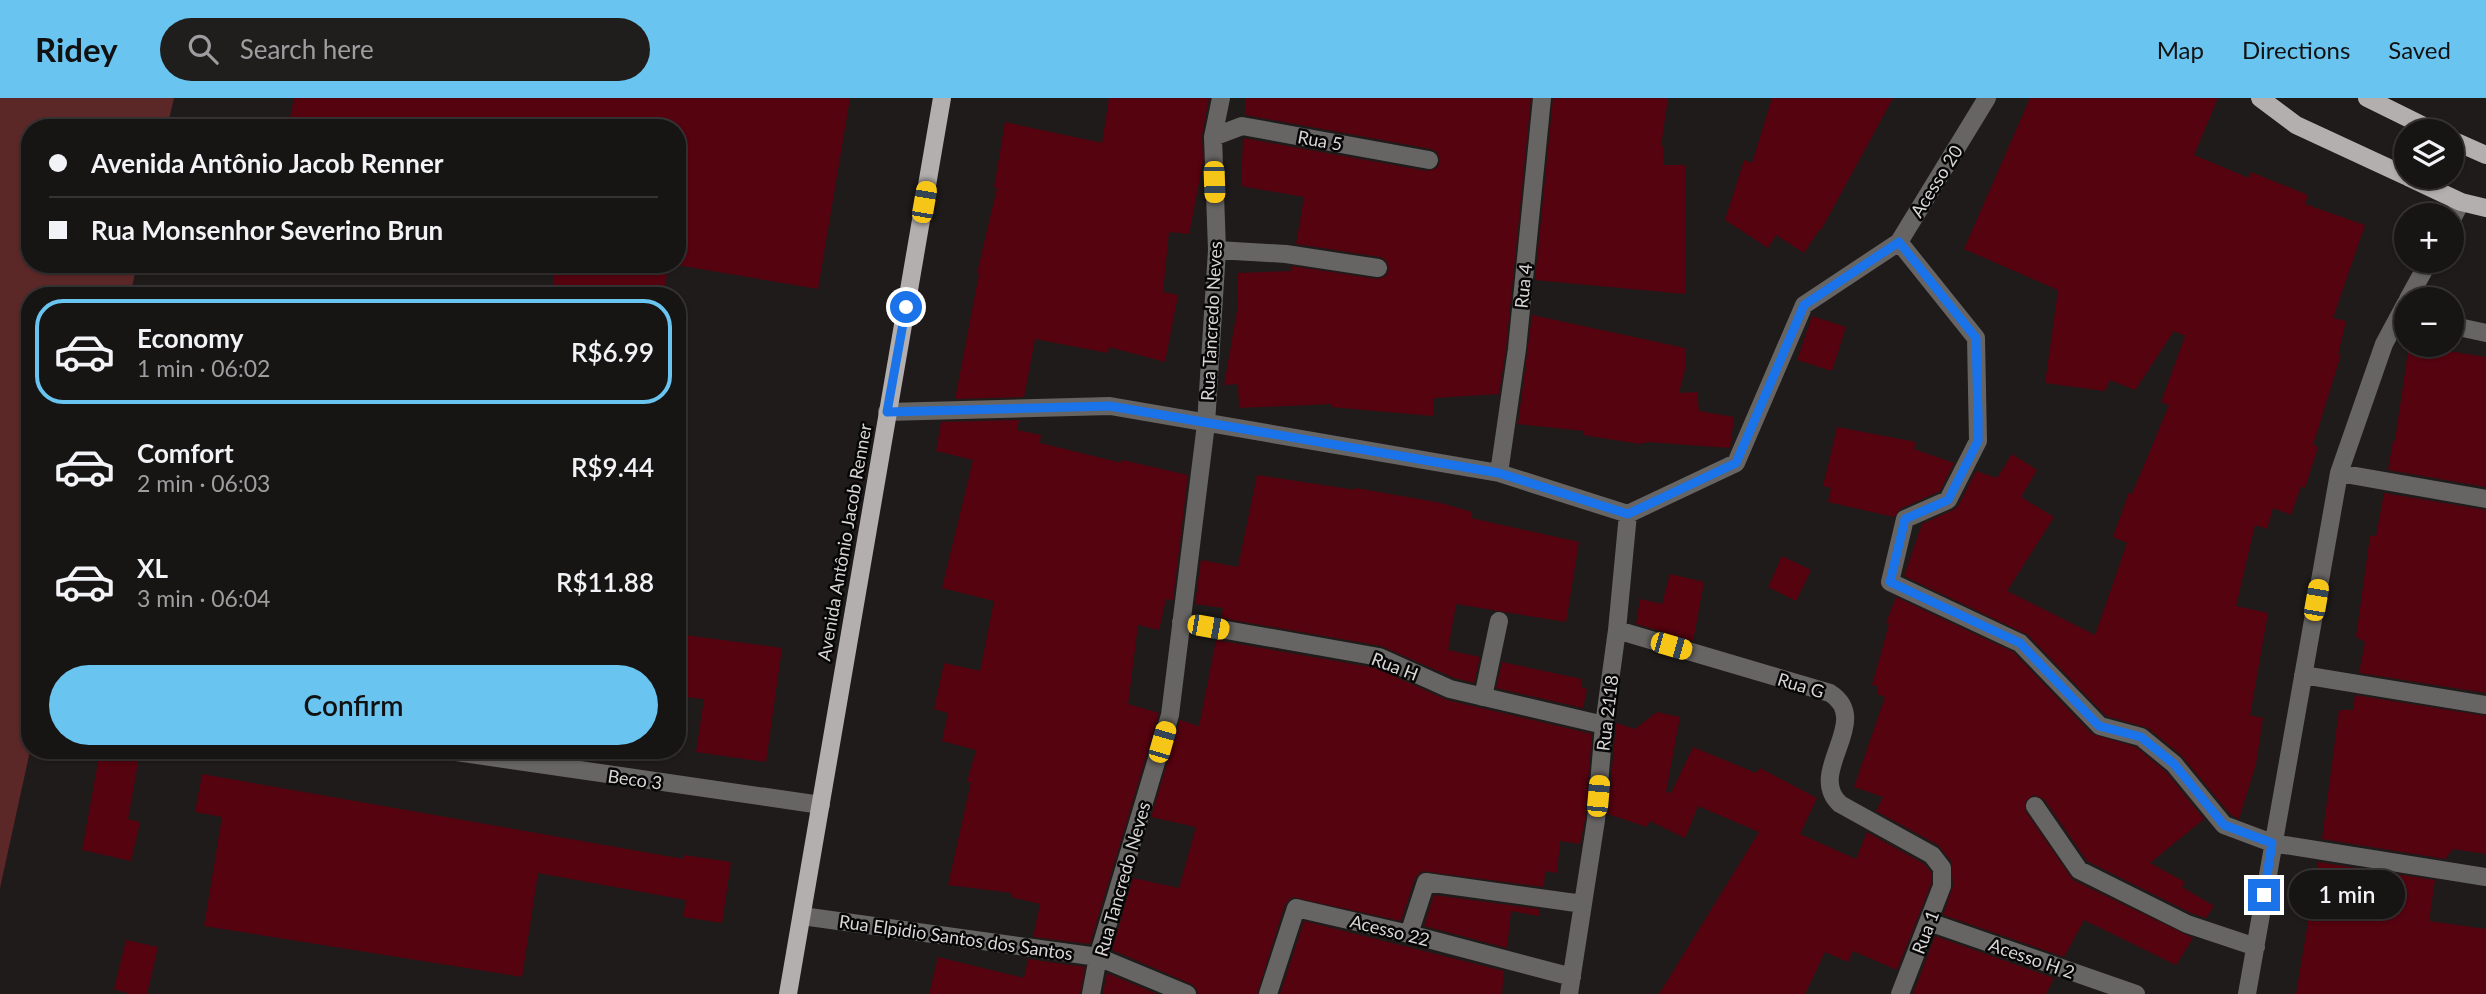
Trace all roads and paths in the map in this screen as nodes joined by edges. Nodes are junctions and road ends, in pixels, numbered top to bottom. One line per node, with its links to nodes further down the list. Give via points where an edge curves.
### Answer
1 (942, 98): 22 (main road, Avenida Antônio Jacob Renner)
2 (1221, 98): 8 (street, Rua Tancredo Neves)
3 (1542, 98): 24 (street, Rua 4, via 1517,349)
4 (1987, 98): 16 (street, Acesso 20)
5 (2260, 98): 12 (main road, via 2296,125)
6 (2367, 98): 7 (main road)
7 (2410, 119)
8 (1213, 137): 11 (street, Rua 5, via 1242,126); 17 (street, Rua Tancredo Neves)
9 (2464, 145): 10 (main road)
10 (2486, 155)
11 (1429, 160)
12 (2394, 170)
13 (2434, 189): 14 (main road)
14 (2461, 202): 15 (main road)
15 (2486, 208)
16 (1899, 242): 27 (street, via 1804,305 1736,463); 38 (street, via 1976,338 1978,441 1948,500 1905,519 1890,582 2020,643 2099,726 2141,737 2174,764 2224,825)
17 (1217, 250): 18 (street, via 1286,254); 23 (street, Rua Tancredo Neves)
18 (1378, 268)
19 (2394, 325): 25 (street)
20 (2464, 328): 21 (street)
21 (2486, 333)
22 (887, 412): 23 (street, via 1110,406); 36 (main road, Avenida Antônio Jacob Renner)
23 (1206, 424): 24 (street); 29 (street, Rua Tancredo Neves)
24 (1499, 473): 27 (street)
25 (2339, 473): 26 (street); 31 (street)
26 (2486, 499)
27 (1628, 514): 30 (street, Rua 2118)
28 (1499, 621): 32 (street)
29 (1181, 622): 32 (street, Rua H, via 1379,657 1450,689); 46 (street, Rua Tancredo Neves, via 1170,715)
30 (1617, 630): 34 (street, Rua 2118); 39 (street, Rua G, via 1841,699 1846,722 1830,778 1833,797 1932,855)
31 (2303, 676): 33 (street); 38 (street)
32 (1483, 697): 34 (street, Rua H)
33 (2486, 705)
34 (1604, 725): 41 (street, Rua 2118)
35 (524, 759): 36 (street, Beco 3)
36 (821, 806): 42 (main road, Avenida Antônio Jacob Renner)
37 (2035, 806): 45 (street, via 2079,870 2187,924)
38 (2272, 843): 40 (street); 45 (street)
39 (1942, 869): 43 (street, Rua 1, via 1942,886)
40 (2486, 877)
41 (1583, 904): 44 (street, via 1426,882); 47 (street, Rua 2118)
42 (802, 916): 46 (street, Rua Elpidio Santos dos Santos); 48 (main road, Avenida Antônio Jacob Renner)
43 (1929, 922): 52 (street, Rua 1); 53 (street, Acesso H 2)
44 (1409, 934): 47 (street, Acesso 22); 51 (street, Acesso 22, via 1296,908)
45 (2256, 947): 54 (street)
46 (1098, 957): 49 (street, Rua Tancredo Neves); 50 (street, Rua Elpidio Santos dos Santos)
47 (1570, 986)
48 (788, 994)
49 (1091, 994)
50 (1187, 994)
51 (1268, 994)
52 (1900, 994)
53 (2136, 994)
54 (2247, 994)

